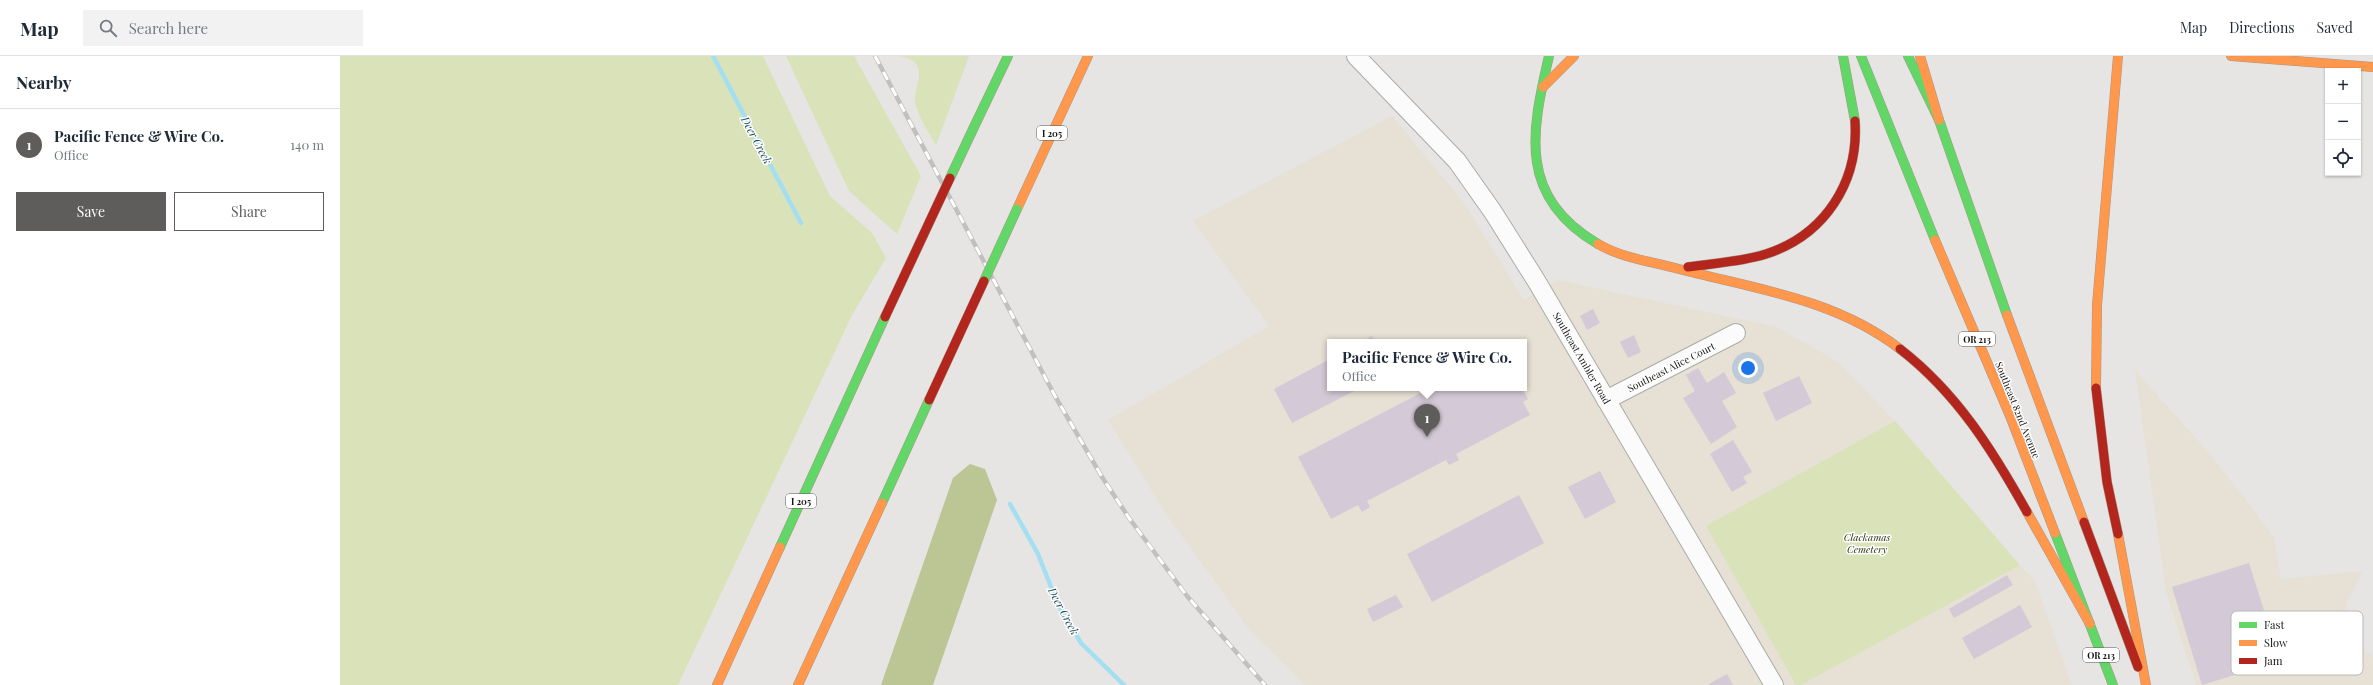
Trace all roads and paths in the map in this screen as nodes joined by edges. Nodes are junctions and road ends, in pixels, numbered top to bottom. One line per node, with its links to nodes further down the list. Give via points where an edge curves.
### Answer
1 (1008, 56): 19 (main road, I 205, bridge, via 885,317)
2 (1088, 56): 20 (main road, I 205, bridge)
3 (1356, 56): 17 (street, Southeast Ambler Road, via 1457,161 1537,282)
4 (1549, 56): 13 (main road)
5 (1574, 56): 13 (main road)
6 (1843, 56): 15 (main road, via 1854,118 1854,143 1850,175 1832,211 1806,235 1768,253)
7 (1861, 56): 18 (main road, Southeast 82nd Avenue / OR 213, via 2010,416)
8 (1908, 56): 14 (main road)
9 (1920, 56): 14 (main road, OR 213)
10 (2118, 56): 23 (main road, via 2097,305 2096,388 2107,482 2128,578)
11 (2231, 56): 12 (main road)
12 (2373, 67)
13 (1542, 87): 15 (main road, via 1536,122 1535,157 1544,188 1561,214 1583,235 1610,250 1643,262)
14 (1939, 120): 23 (main road, OR 213, via 2008,318)
15 (1677, 268): 18 (main road, via 1785,295 1831,310 1858,322 1915,360 1946,390 1982,436 2003,468)
16 (1736, 333): 17 (street, Southeast Alice Court)
17 (1606, 400): 21 (street, Southeast Ambler Road)
18 (2090, 624): 22 (main road, Southeast 82nd Avenue / OR 213)
19 (717, 685)
20 (798, 685)
21 (1774, 685)
22 (2112, 685)
23 (2145, 685)

